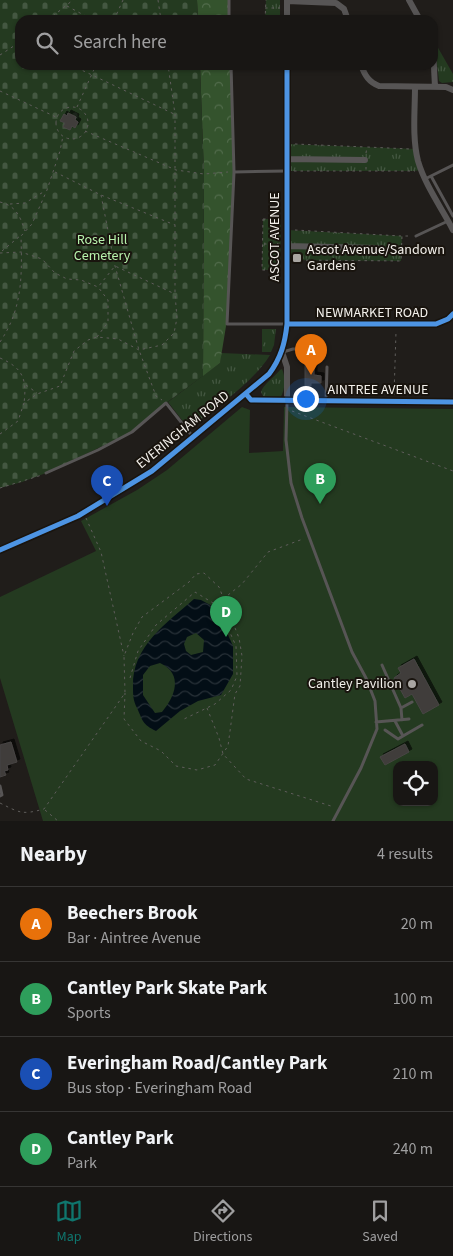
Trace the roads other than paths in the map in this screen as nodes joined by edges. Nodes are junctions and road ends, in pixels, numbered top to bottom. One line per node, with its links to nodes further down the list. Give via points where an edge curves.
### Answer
1 (229, 0): 4 (lane)
2 (409, 0): 6 (street)
3 (286, 3): 5 (street, via 336,3)
4 (229, 15)
5 (346, 15)
6 (417, 15)
7 (230, 70): 18 (lane)
8 (287, 70): 14 (street, ASCOT AVENUE)
9 (363, 70): 11 (street, via 367,78 379,86)
10 (434, 70): 12 (street)
11 (416, 87): 12 (street); 19 (street, via 416,149 421,170)
12 (435, 87): 13 (street)
13 (453, 90)
14 (286, 159): 15 (street); 17 (street, ASCOT AVENUE)
15 (365, 160)
16 (453, 165): 19 (lane)
17 (286, 171): 18 (lane); 23 (street, ASCOT AVENUE)
18 (234, 172): 26 (lane, via 227,324)
19 (428, 178): 20 (street)
20 (451, 218): 21 (street); 22 (lane)
21 (453, 230)
22 (416, 236)
23 (287, 245): 24 (street); 26 (street, ASCOT AVENUE)
24 (377, 248)
25 (453, 314): 26 (street, NEWMARKET ROAD, via 436,324)
26 (287, 324): 28 (street, ASCOT AVENUE)
27 (304, 349): 28 (lane)
28 (282, 352): 30 (street, ASCOT AVENUE, via 269,374); 31 (street, via 287,367)
29 (327, 367): 32 (lane)
30 (246, 394): 31 (street, AINTREE AVENUE, via 251,400); 34 (street, EVERINGHAM ROAD)
31 (287, 401): 32 (street, AINTREE AVENUE); 43 (lane, via 290,483 352,652 375,701)
32 (326, 402): 33 (street, AINTREE AVENUE)
33 (453, 402)
34 (193, 438): 35 (lane, via 166,403 132,432); 36 (street, EVERINGHAM ROAD, via 152,471 83,513)
35 (46, 473)
36 (0, 550)
37 (382, 665): 39 (lane)
38 (412, 702): 39 (lane)
39 (401, 708): 42 (lane)
40 (409, 719): 42 (lane)
41 (395, 720): 42 (lane); 43 (lane); 46 (lane)
42 (402, 720)
43 (376, 722): 49 (lane, via 377,729 361,768)
44 (422, 725): 46 (lane)
45 (385, 730): 46 (lane, via 398,739)
46 (404, 736)
47 (0, 786): 48 (lane)
48 (0, 796)
49 (334, 821)

